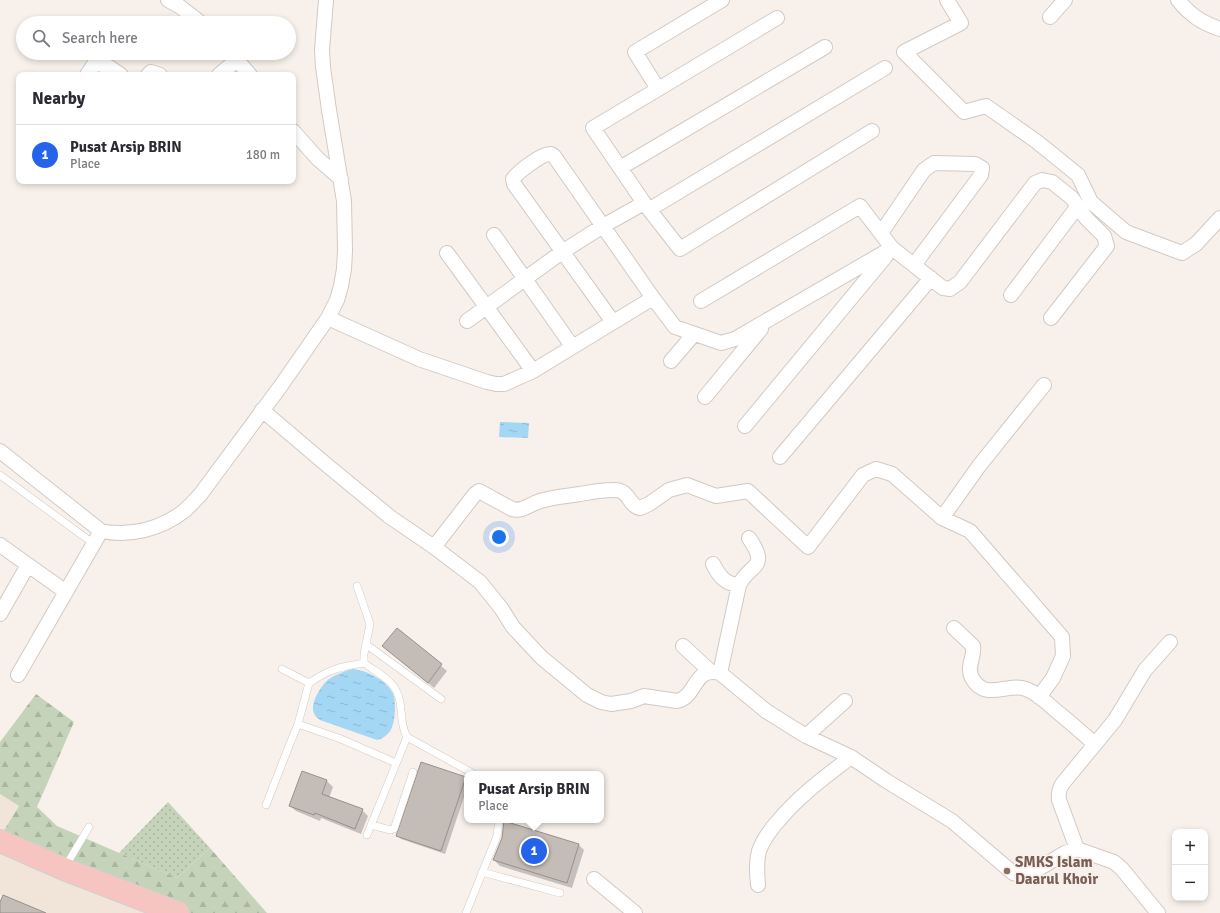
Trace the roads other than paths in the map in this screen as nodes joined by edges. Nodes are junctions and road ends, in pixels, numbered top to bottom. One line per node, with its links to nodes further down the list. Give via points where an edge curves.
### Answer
1 (168, 0): 7 (street)
2 (326, 0): 23 (street, via 323,67)
3 (722, 0): 19 (street, via 635,52)
4 (947, 0): 26 (street, via 962,23 904,52 964,112 986,106 1036,141 1078,175 1091,202 1126,232 1182,253 1196,244)
5 (1065, 0): 8 (street)
6 (1178, 0): 10 (street, via 1202,23)
7 (192, 16)
8 (1050, 17)
9 (777, 18): 19 (street)
10 (1220, 29)
11 (826, 47): 22 (street)
12 (231, 60): 17 (street)
13 (237, 60): 18 (street)
14 (885, 68): 24 (street)
15 (88, 72): 16 (street, via 95,63)
16 (116, 72)
17 (221, 72)
18 (247, 72)
19 (658, 89): 22 (street, via 593,128)
20 (872, 131): 24 (street, via 680,249)
21 (296, 134): 23 (street)
22 (620, 168): 24 (street)
23 (341, 179): 40 (street, via 344,200 344,269 339,293)
24 (647, 206): 27 (street)
25 (1077, 207): 35 (street, via 1072,198 1052,182 1042,180 1035,184 960,282 950,289 943,288); 36 (street); 41 (street, via 1104,236 1107,246)
26 (1220, 218)
27 (603, 226): 31 (street); 31 (street, via 554,156 544,155 513,179); 37 (street)
28 (881, 233): 30 (street); 33 (street, via 924,170 934,163 975,164 982,168 981,174); 38 (street, via 860,206)
29 (494, 235): 34 (street)
30 (892, 248): 33 (street); 43 (street); 52 (street)
31 (562, 252): 34 (street); 44 (street)
32 (447, 253): 39 (street)
33 (914, 265): 35 (street)
34 (525, 278): 39 (street); 46 (street)
35 (931, 278): 54 (street)
36 (1011, 295)
37 (653, 298): 44 (street); 45 (street, via 675,327)
38 (701, 302)
39 (486, 307): 42 (street); 48 (street)
40 (328, 318): 48 (street, via 419,359 486,382 504,384); 51 (street)
41 (1051, 318)
42 (467, 321)
43 (767, 321): 45 (street, via 735,339 721,343); 50 (street)
44 (613, 322): 46 (street)
45 (694, 334): 47 (street)
46 (572, 346): 48 (street)
47 (671, 361)
48 (533, 371)
49 (1044, 385): 56 (street, via 979,466)
50 (705, 397)
51 (262, 410): 57 (street, via 200,495 184,511 159,526 142,531 121,534); 61 (street, via 390,517)
52 (745, 426)
53 (0, 451): 57 (street)
54 (780, 457)
55 (0, 475): 59 (lane)
56 (942, 518): 61 (street, via 892,474 876,470 863,475 808,547 748,491 716,496 687,486 669,490 640,508 634,505 625,493 615,489 540,501 522,510 512,509 479,491); 77 (street, via 970,531 1062,636 1063,656 1053,678)
57 (101, 531): 59 (street)
58 (749, 538): 64 (street, via 757,550 758,559 754,568)
59 (94, 544): 66 (street)
60 (0, 545): 63 (street)
61 (434, 547): 74 (street, via 480,582 513,628 542,658 587,696 611,704 632,701 644,696 681,701 704,674)
62 (713, 564): 64 (street, via 726,582)
63 (28, 565): 66 (street); 67 (street)
64 (739, 585): 74 (street)
65 (357, 586): 70 (lane, via 370,624)
66 (66, 592): 75 (street)
67 (0, 614)
68 (954, 628): 77 (street, via 973,646 970,672 978,686 992,691 1024,688)
69 (1170, 642): 83 (street, via 1145,670 1116,720)
70 (367, 645): 72 (lane); 78 (lane)
71 (683, 646): 74 (street)
72 (364, 663): 76 (lane, via 325,673); 82 (lane, via 396,688 400,699 403,731)
73 (282, 669): 76 (lane)
74 (715, 672): 81 (street, via 766,711)
75 (18, 675)
76 (309, 683): 80 (lane)
77 (1039, 697): 83 (street)
78 (441, 699)
79 (845, 701): 81 (street)
80 (298, 724): 85 (lane); 88 (lane)
81 (806, 736): 84 (street)
82 (407, 737): 85 (lane); 86 (lane)
83 (1095, 744): 94 (street, via 1063,783 1058,794)
84 (851, 757): 94 (street, via 952,821 1013,873 1028,875 1065,853); 98 (street, via 800,798 768,832 757,858)
85 (396, 763): 90 (lane)
86 (469, 771)
87 (413, 772): 90 (lane, via 394,828 391,830)
88 (266, 805)
89 (499, 823): 96 (lane, via 497,836)
90 (371, 825): 92 (lane)
91 (89, 827): 95 (lane)
92 (367, 834)
93 (0, 841): 95 (main road)
94 (1078, 849): 103 (street, via 1114,862)
95 (64, 869): 101 (main road)
96 (482, 872): 99 (lane); 102 (lane)
97 (594, 879): 100 (street)
98 (758, 885)
99 (560, 893)
100 (630, 911)
101 (178, 913)
102 (466, 913)
103 (1158, 913)

